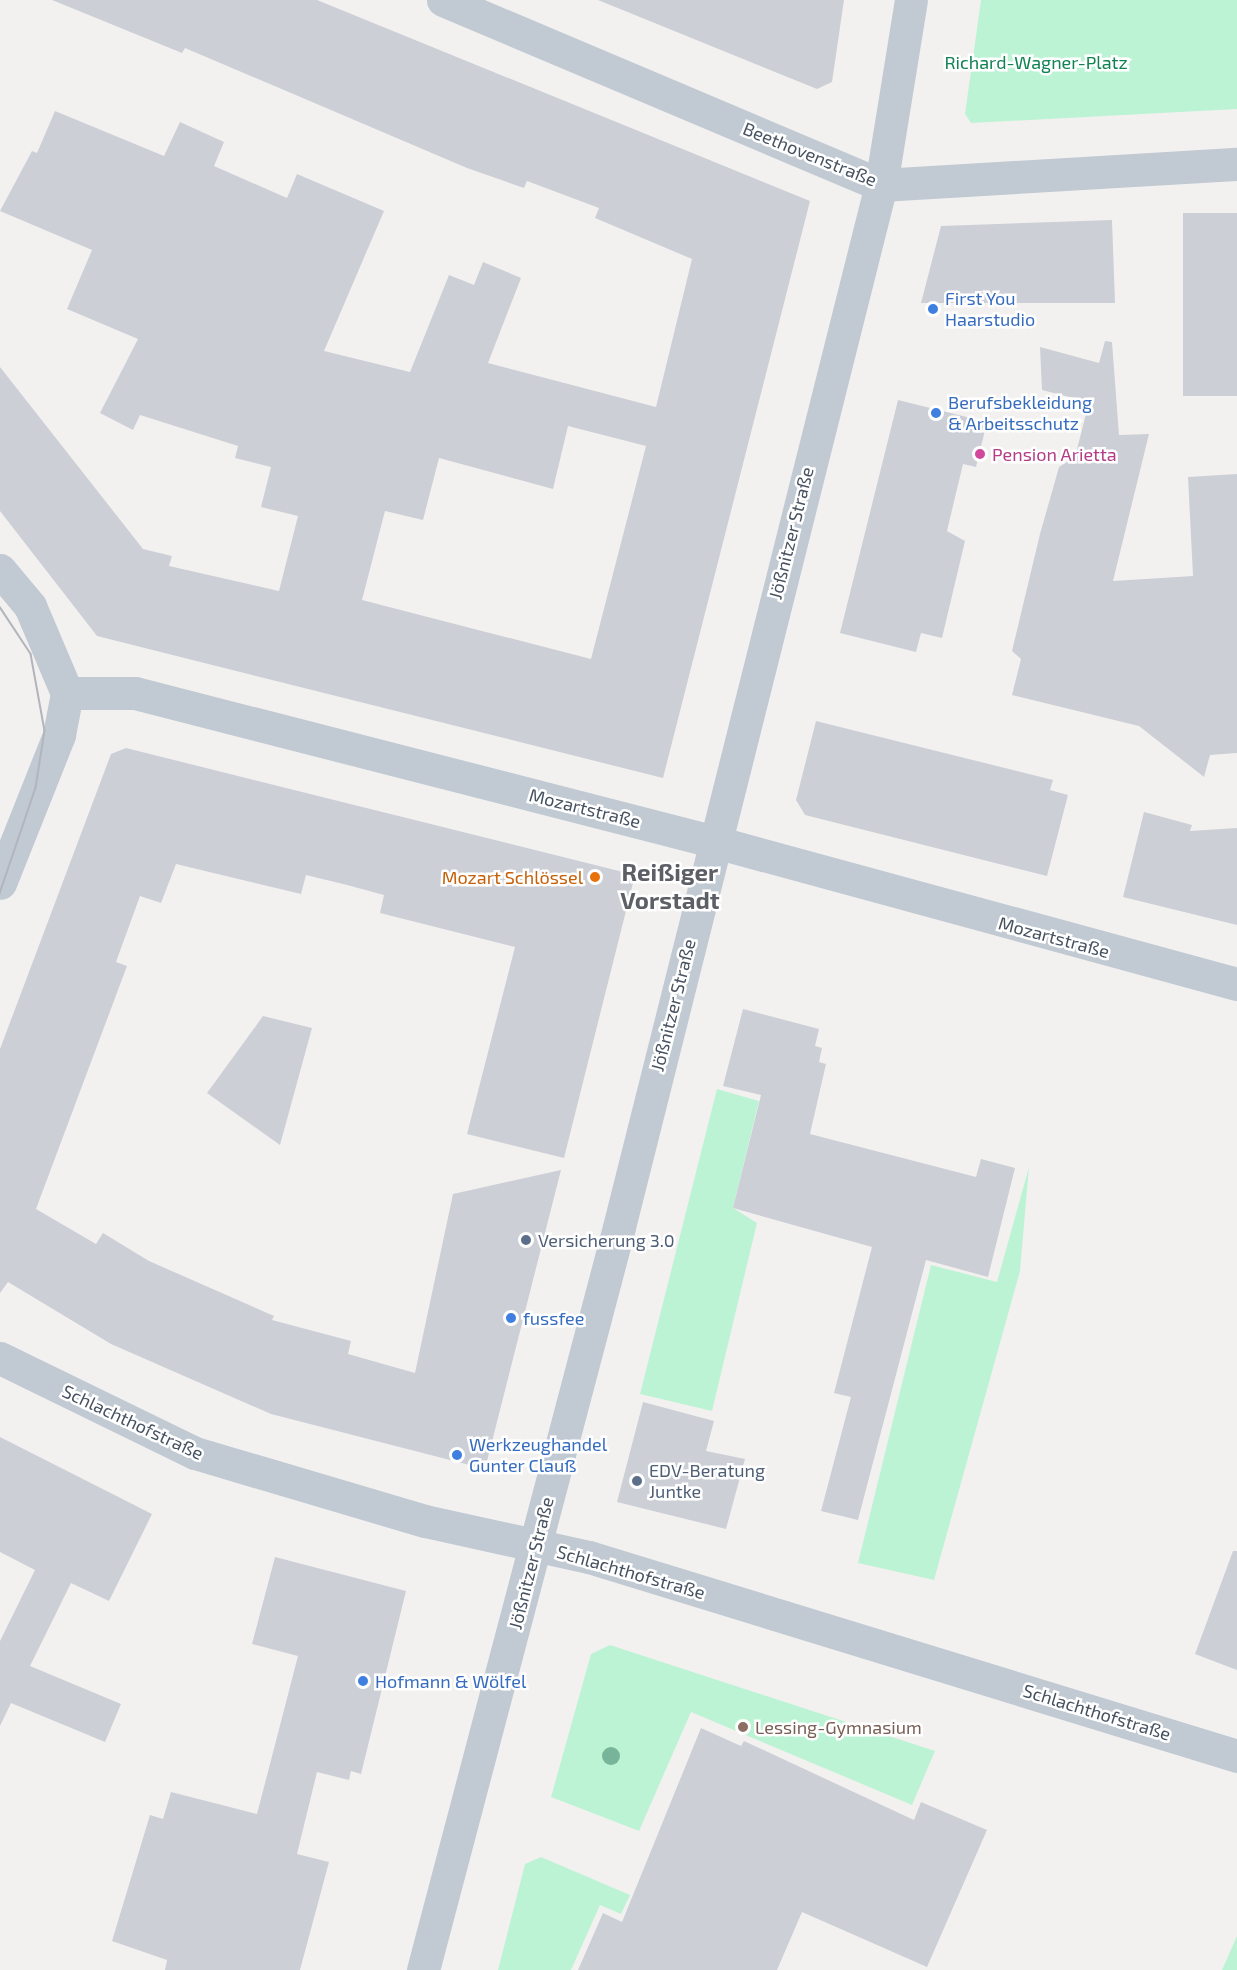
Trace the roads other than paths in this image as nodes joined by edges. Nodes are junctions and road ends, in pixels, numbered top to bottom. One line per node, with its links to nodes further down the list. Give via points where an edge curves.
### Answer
1 (442, 0): 4 (street, Beethovenstraße)
2 (911, 0): 4 (street, Jößnitzer Straße)
3 (1237, 164): 4 (street, Beethovenstraße)
4 (881, 185): 7 (street, Jößnitzer Straße)
5 (0, 570): 6 (street, via 30,606)
6 (67, 693): 7 (street, Mozartstraße, via 135,693); 8 (street, via 59,735)
7 (712, 840): 9 (street, Mozartstraße); 11 (street, Jößnitzer Straße)
8 (0, 883)
9 (1237, 984)
10 (0, 1358): 11 (street, Schlachthofstraße, via 195,1454 424,1521)
11 (535, 1545): 12 (street, Schlachthofstraße); 13 (street, Jößnitzer Straße)
12 (1237, 1756)
13 (423, 1970)

